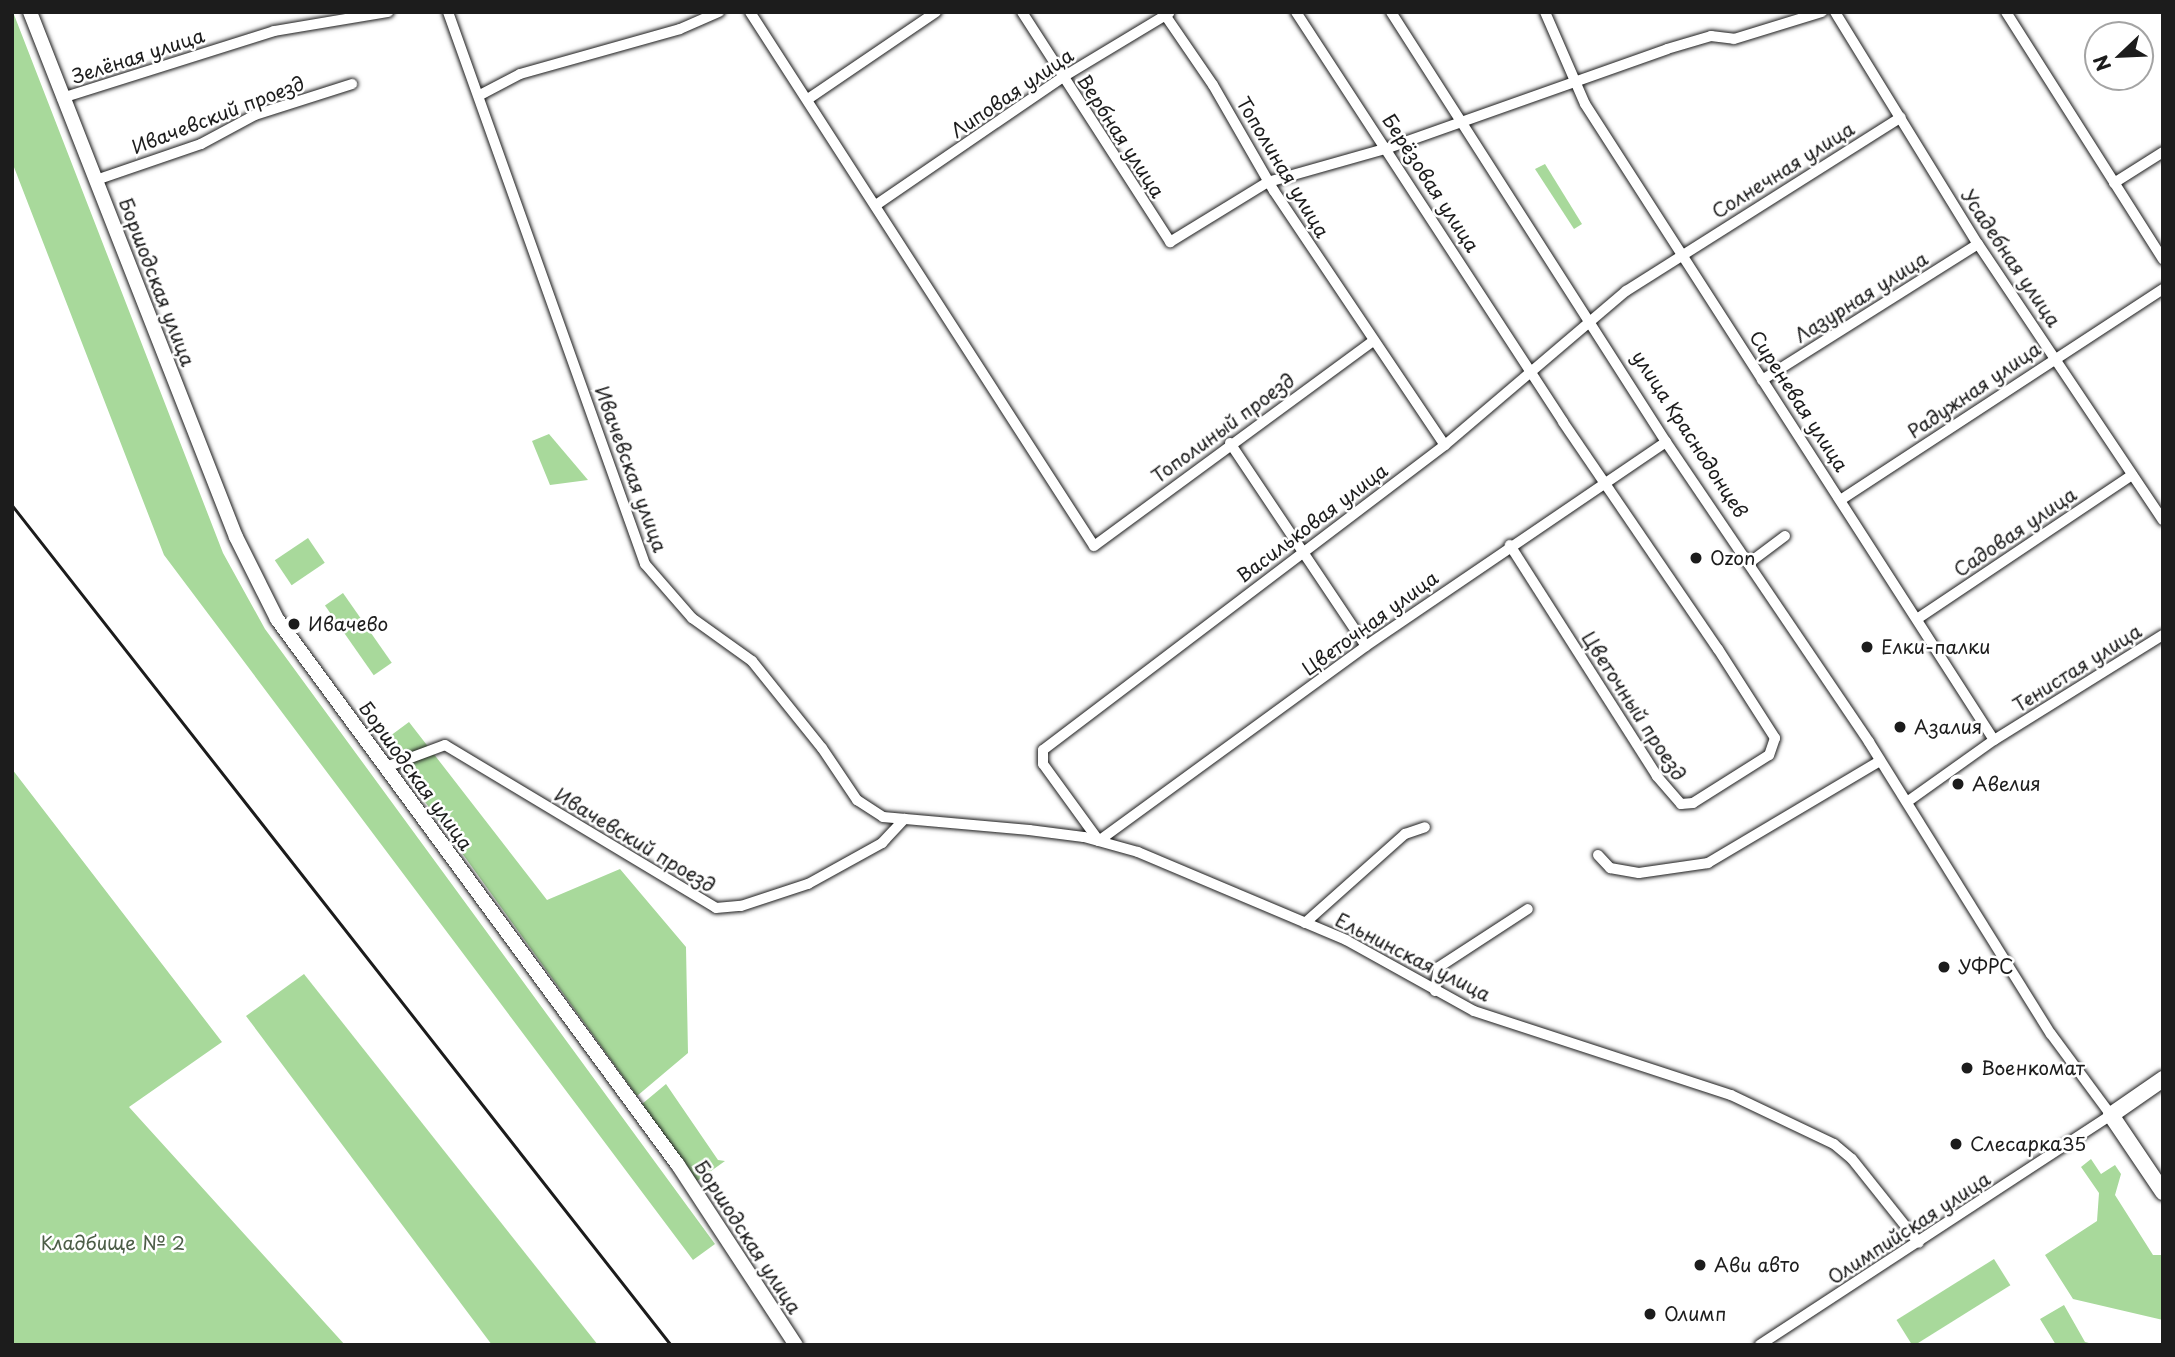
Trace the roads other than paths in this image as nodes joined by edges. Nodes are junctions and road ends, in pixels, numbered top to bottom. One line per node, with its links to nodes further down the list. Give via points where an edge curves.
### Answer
1 (30, 12): 19 (street, Боршодская улица)
2 (388, 12): 19 (street, Зелёная улица, via 274,31)
3 (448, 12): 18 (street, Ивачевская улица)
4 (719, 12): 18 (street, via 680,29 520,74)
5 (750, 12): 20 (street)
6 (936, 12): 20 (street)
7 (1021, 12): 15 (street, Вербная улица)
8 (1296, 12): 23 (street, Берёзовая улица)
9 (1391, 12): 22 (street, улица Краснодонцев)
10 (1545, 12): 16 (street, Сиреневая улица)
11 (1822, 12): 16 (street, via 1734,39 1711,36)
12 (1835, 12): 21 (street, Усадебная улица)
13 (2006, 12): 27 (street)
14 (1166, 13): 15 (street, Липовая улица); 26 (street, Тополиная улица)
15 (1063, 78): 26 (street, Вербная улица, via 1170,242); 28 (street, Липовая улица)
16 (1574, 82): 22 (street); 30 (street, Сиреневая улица)
17 (352, 84): 25 (street, Ивачевский проезд, via 255,115 201,144)
18 (480, 95): 56 (street, Ивачевская улица, via 645,564 692,618 752,661 857,800)
19 (62, 98): 25 (street, Боршодская улица)
20 (808, 99): 28 (street)
21 (1900, 117): 29 (street, Усадебная улица); 30 (street, Солнечная улица)
22 (1464, 122): 23 (street); 33 (street, улица Краснодонцев)
23 (1388, 148): 26 (street); 36 (street, Берёзовая улица)
24 (2163, 152): 27 (street)
25 (96, 180): 54 (street, Боршодская улица, via 249,565 277,619)
26 (1268, 182): 34 (street, Тополиная улица)
27 (2114, 183): 31 (street)
28 (876, 205): 39 (street, Тополиный проезд, via 1094,546)
29 (1978, 244): 35 (street, Усадебная улица); 37 (street, Лазурная улица)
30 (1683, 252): 33 (street, Васильковая улица); 37 (street, Сиреневая улица)
31 (2163, 259)
32 (2163, 289): 35 (street, Радужная улица)
33 (1591, 321): 36 (street, Васильковая улица); 38 (street, улица Краснодонцев)
34 (1373, 341): 39 (street, Тополиный проезд); 40 (street, Тополиная улица)
35 (2057, 357): 41 (street, Усадебная улица); 43 (street, Радужная улица)
36 (1533, 375): 40 (street, Васильковая улица); 42 (street, Цветочный проезд)
37 (1762, 380): 43 (street, Сиреневая улица)
38 (1666, 442): 42 (street, Цветочная улица); 48 (street, улица Краснодонцев)
39 (1230, 443): 47 (street)
40 (1445, 446): 47 (street, Васильковая улица)
41 (2132, 475): 44 (street, Усадебная улица); 49 (street, Садовая улица)
42 (1604, 483): 46 (street, Цветочная улица); 46 (street, Цветочный проезд, via 1774,738 1769,755 1693,803 1681,804 1657,776)
43 (1842, 499): 49 (street, Сиреневая улица)
44 (2163, 520)
45 (1785, 536): 48 (street)
46 (1510, 545): 51 (street, Цветочная улица)
47 (1303, 552): 51 (street); 59 (street, Васильковая улица, via 1043,750 1043,764)
48 (1749, 563): 53 (street, улица Краснодонцев)
49 (1917, 619): 52 (street, Сиреневая улица)
50 (2163, 635): 52 (street, Тенистая улица)
51 (1366, 646): 59 (street, Цветочная улица)
52 (1994, 740): 55 (street, Тенистая улица)
53 (1880, 761): 55 (street, улица Краснодонцев); 60 (street, via 1708,863 1639,873 1610,868)
54 (386, 767): 57 (street, Ивачевский проезд, via 445,745 716,908 741,906 808,884 882,843); 68 (street, Боршодская улица, via 678,1165)
55 (1907, 802): 65 (street, улица Краснодонцев, via 2051,1034)
56 (883, 817): 57 (street, Ельнинская улица)
57 (904, 819): 59 (street, Ельнинская улица)
58 (1425, 827): 62 (street, via 1405,834)
59 (1099, 841): 62 (street, Ельнинская улица, via 1138,852)
60 (1598, 855)
61 (1528, 908): 63 (street, via 1439,967)
62 (1305, 923): 63 (street, Ельнинская улица)
63 (1435, 991): 67 (street, Ельнинская улица, via 1474,1011 1731,1095 1815,1133 1852,1159)
64 (2163, 1079): 65 (main road)
65 (2111, 1115): 66 (main road, улица Краснодонцев); 67 (street, Олимпийская улица)
66 (2163, 1192)
67 (1919, 1244): 69 (street, Олимпийская улица)
68 (796, 1345)
69 (1760, 1345)

